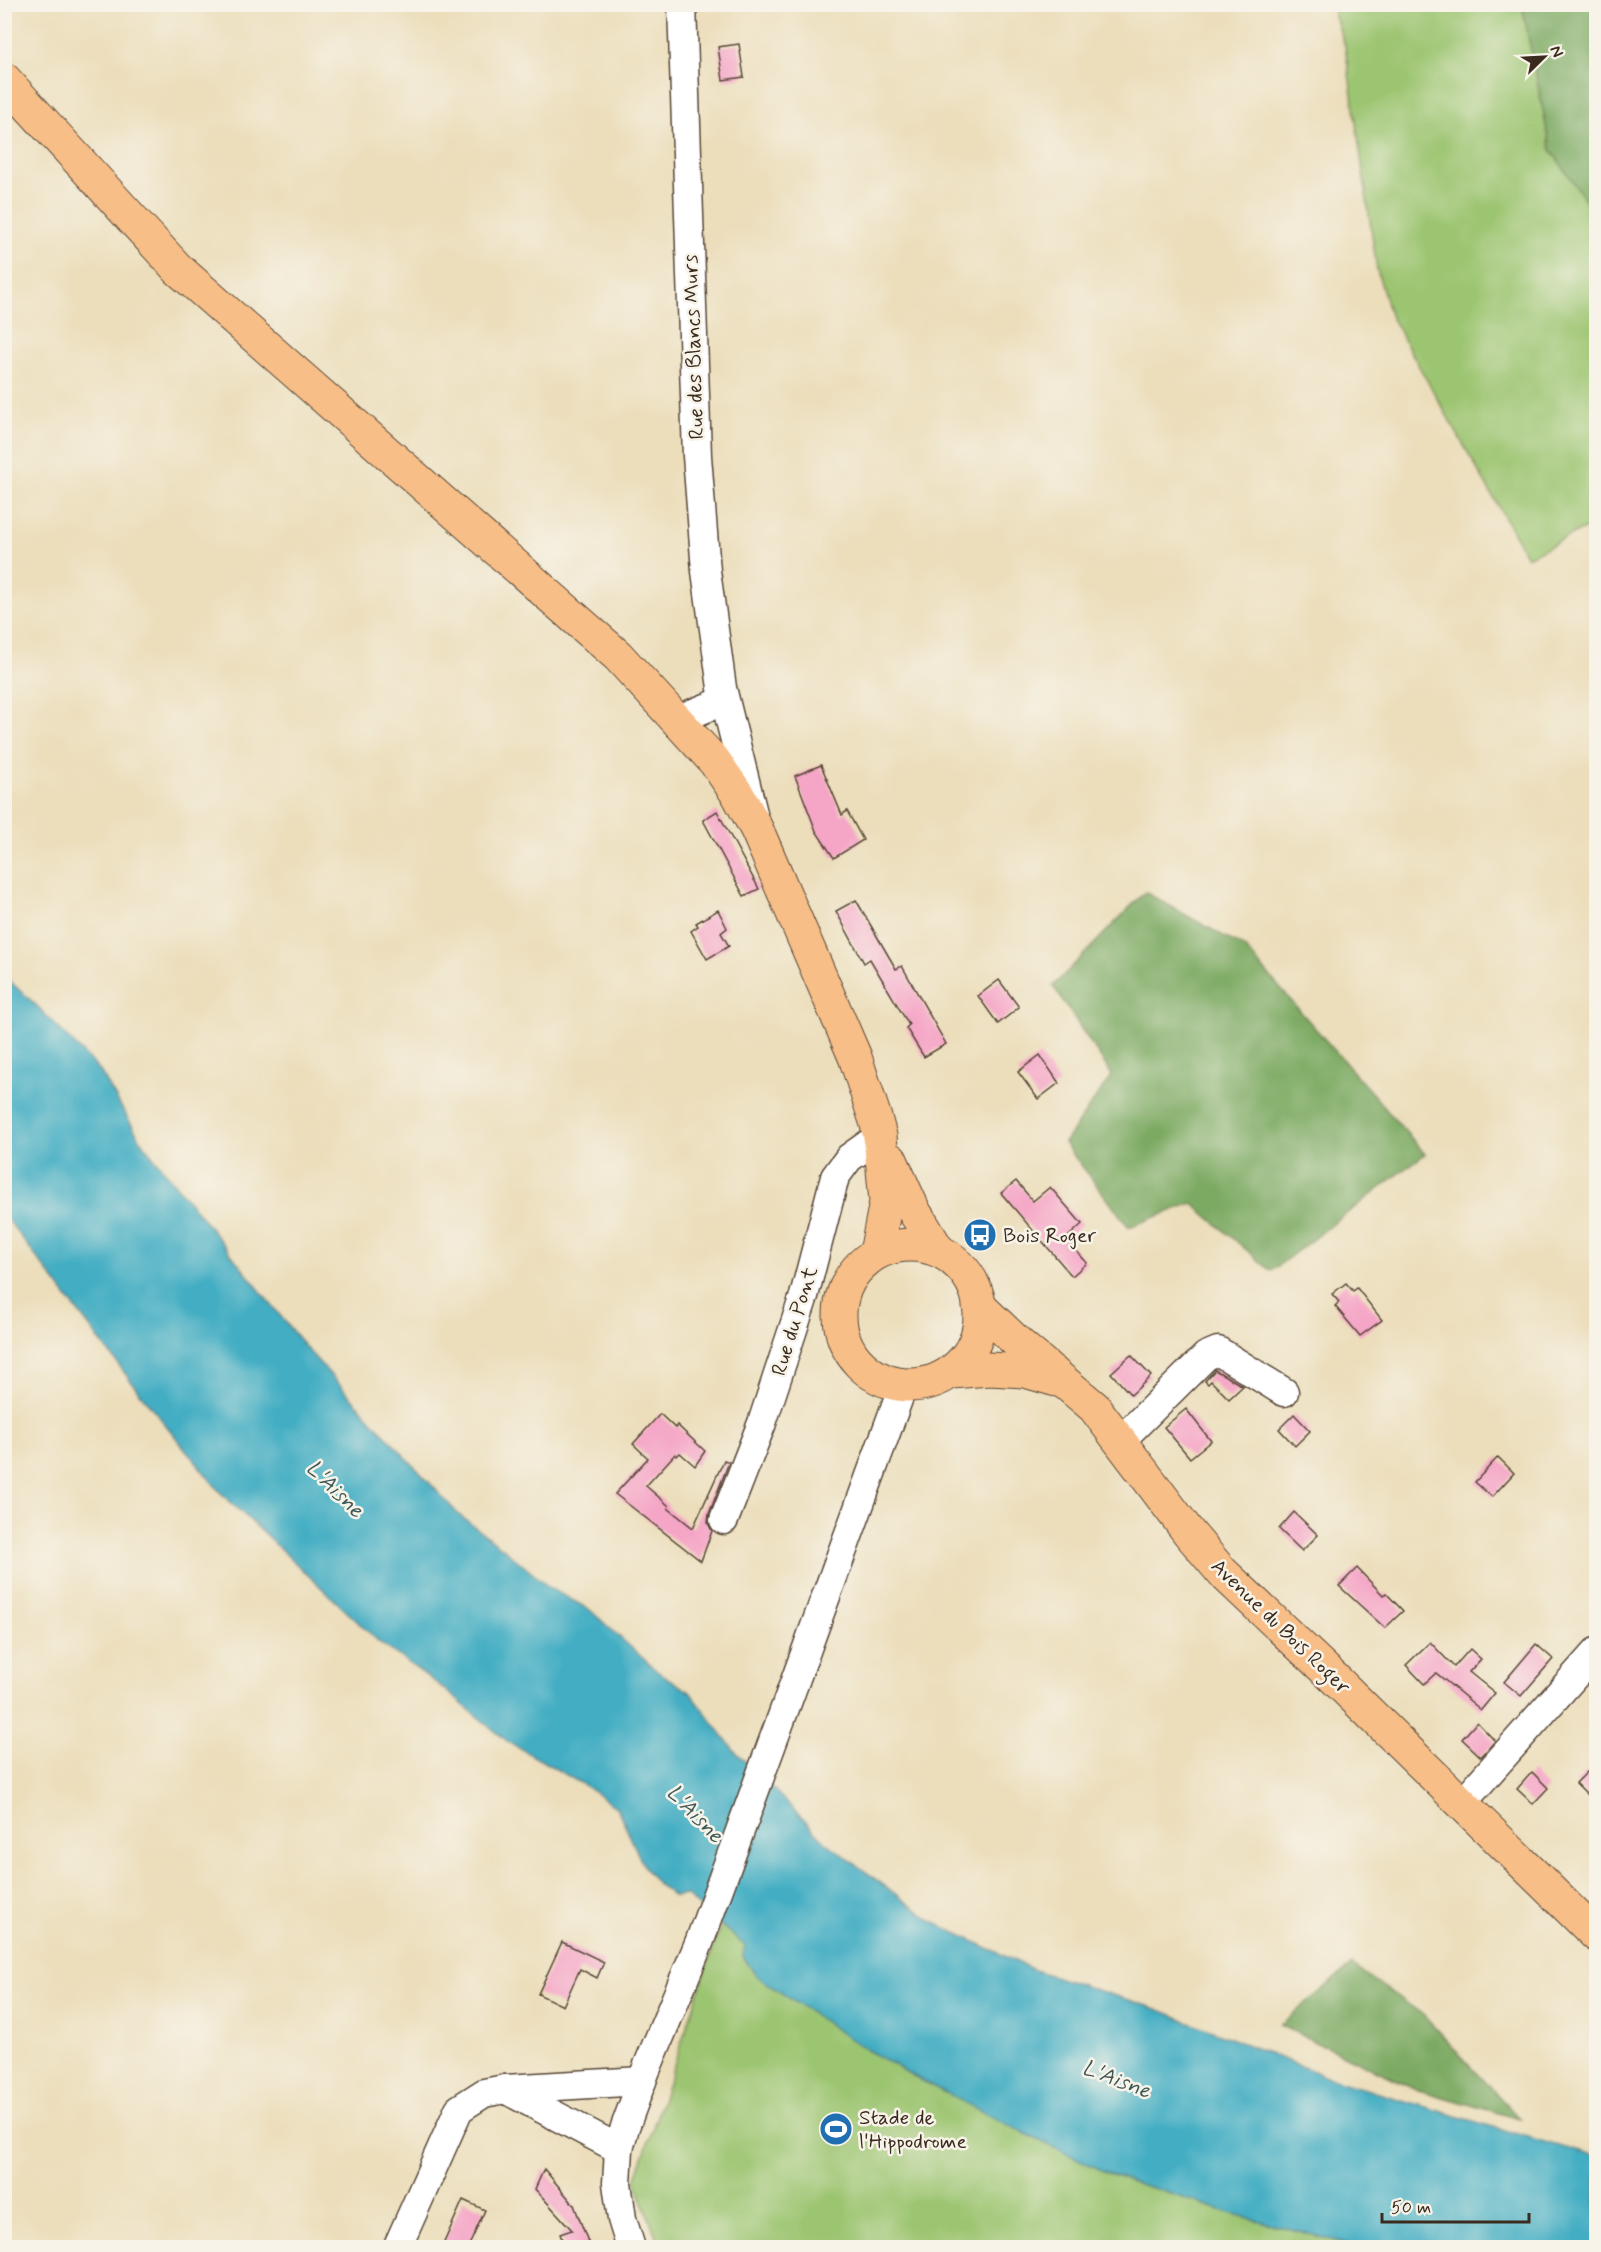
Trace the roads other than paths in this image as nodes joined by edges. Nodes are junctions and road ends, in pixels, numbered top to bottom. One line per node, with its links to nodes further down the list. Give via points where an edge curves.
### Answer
1 (682, 4): 3 (street, Rue des Blancs Murs, via 697,456)
2 (4, 79): 4 (main road, via 178,269 618,656)
3 (719, 696): 4 (street); 5 (street)
4 (676, 720): 5 (main road)
5 (718, 750): 6 (main road, via 757,830 855,1057)
6 (880, 1136): 7 (main road, via 914,1211); 8 (main road, via 886,1202); 15 (street, Rue du Pont, via 849,1158 835,1177 800,1306 762,1423)
7 (938, 1251): 8 (main road, via 907,1245); 9 (main road, via 966,1273)
8 (876, 1252): 12 (main road, via 858,1266 846,1285 839,1306 840,1329 848,1350 862,1368 881,1380)
9 (980, 1306): 10 (main road, via 975,1343); 11 (main road, Avenue du Bois Roger)
10 (952, 1372): 11 (main road, via 1025,1371); 12 (main road, via 920,1386)
11 (1063, 1382): 14 (main road, Avenue du Bois Roger, via 1094,1407)
12 (903, 1386): 19 (street, via 699,1943)
13 (1284, 1392): 14 (street, via 1218,1352 1206,1356)
14 (1120, 1441): 17 (main road, Avenue du Bois Roger, via 1222,1572)
15 (724, 1520)
16 (1596, 1652): 17 (street)
17 (1461, 1804): 18 (main road, Avenue du Bois Roger)
18 (1596, 1935)
19 (642, 2081): 20 (street); 21 (street)
20 (505, 2089): 21 (street); 22 (street, via 484,2093 459,2109)
21 (619, 2149): 23 (street, via 617,2182)
22 (397, 2247)
23 (631, 2247)

